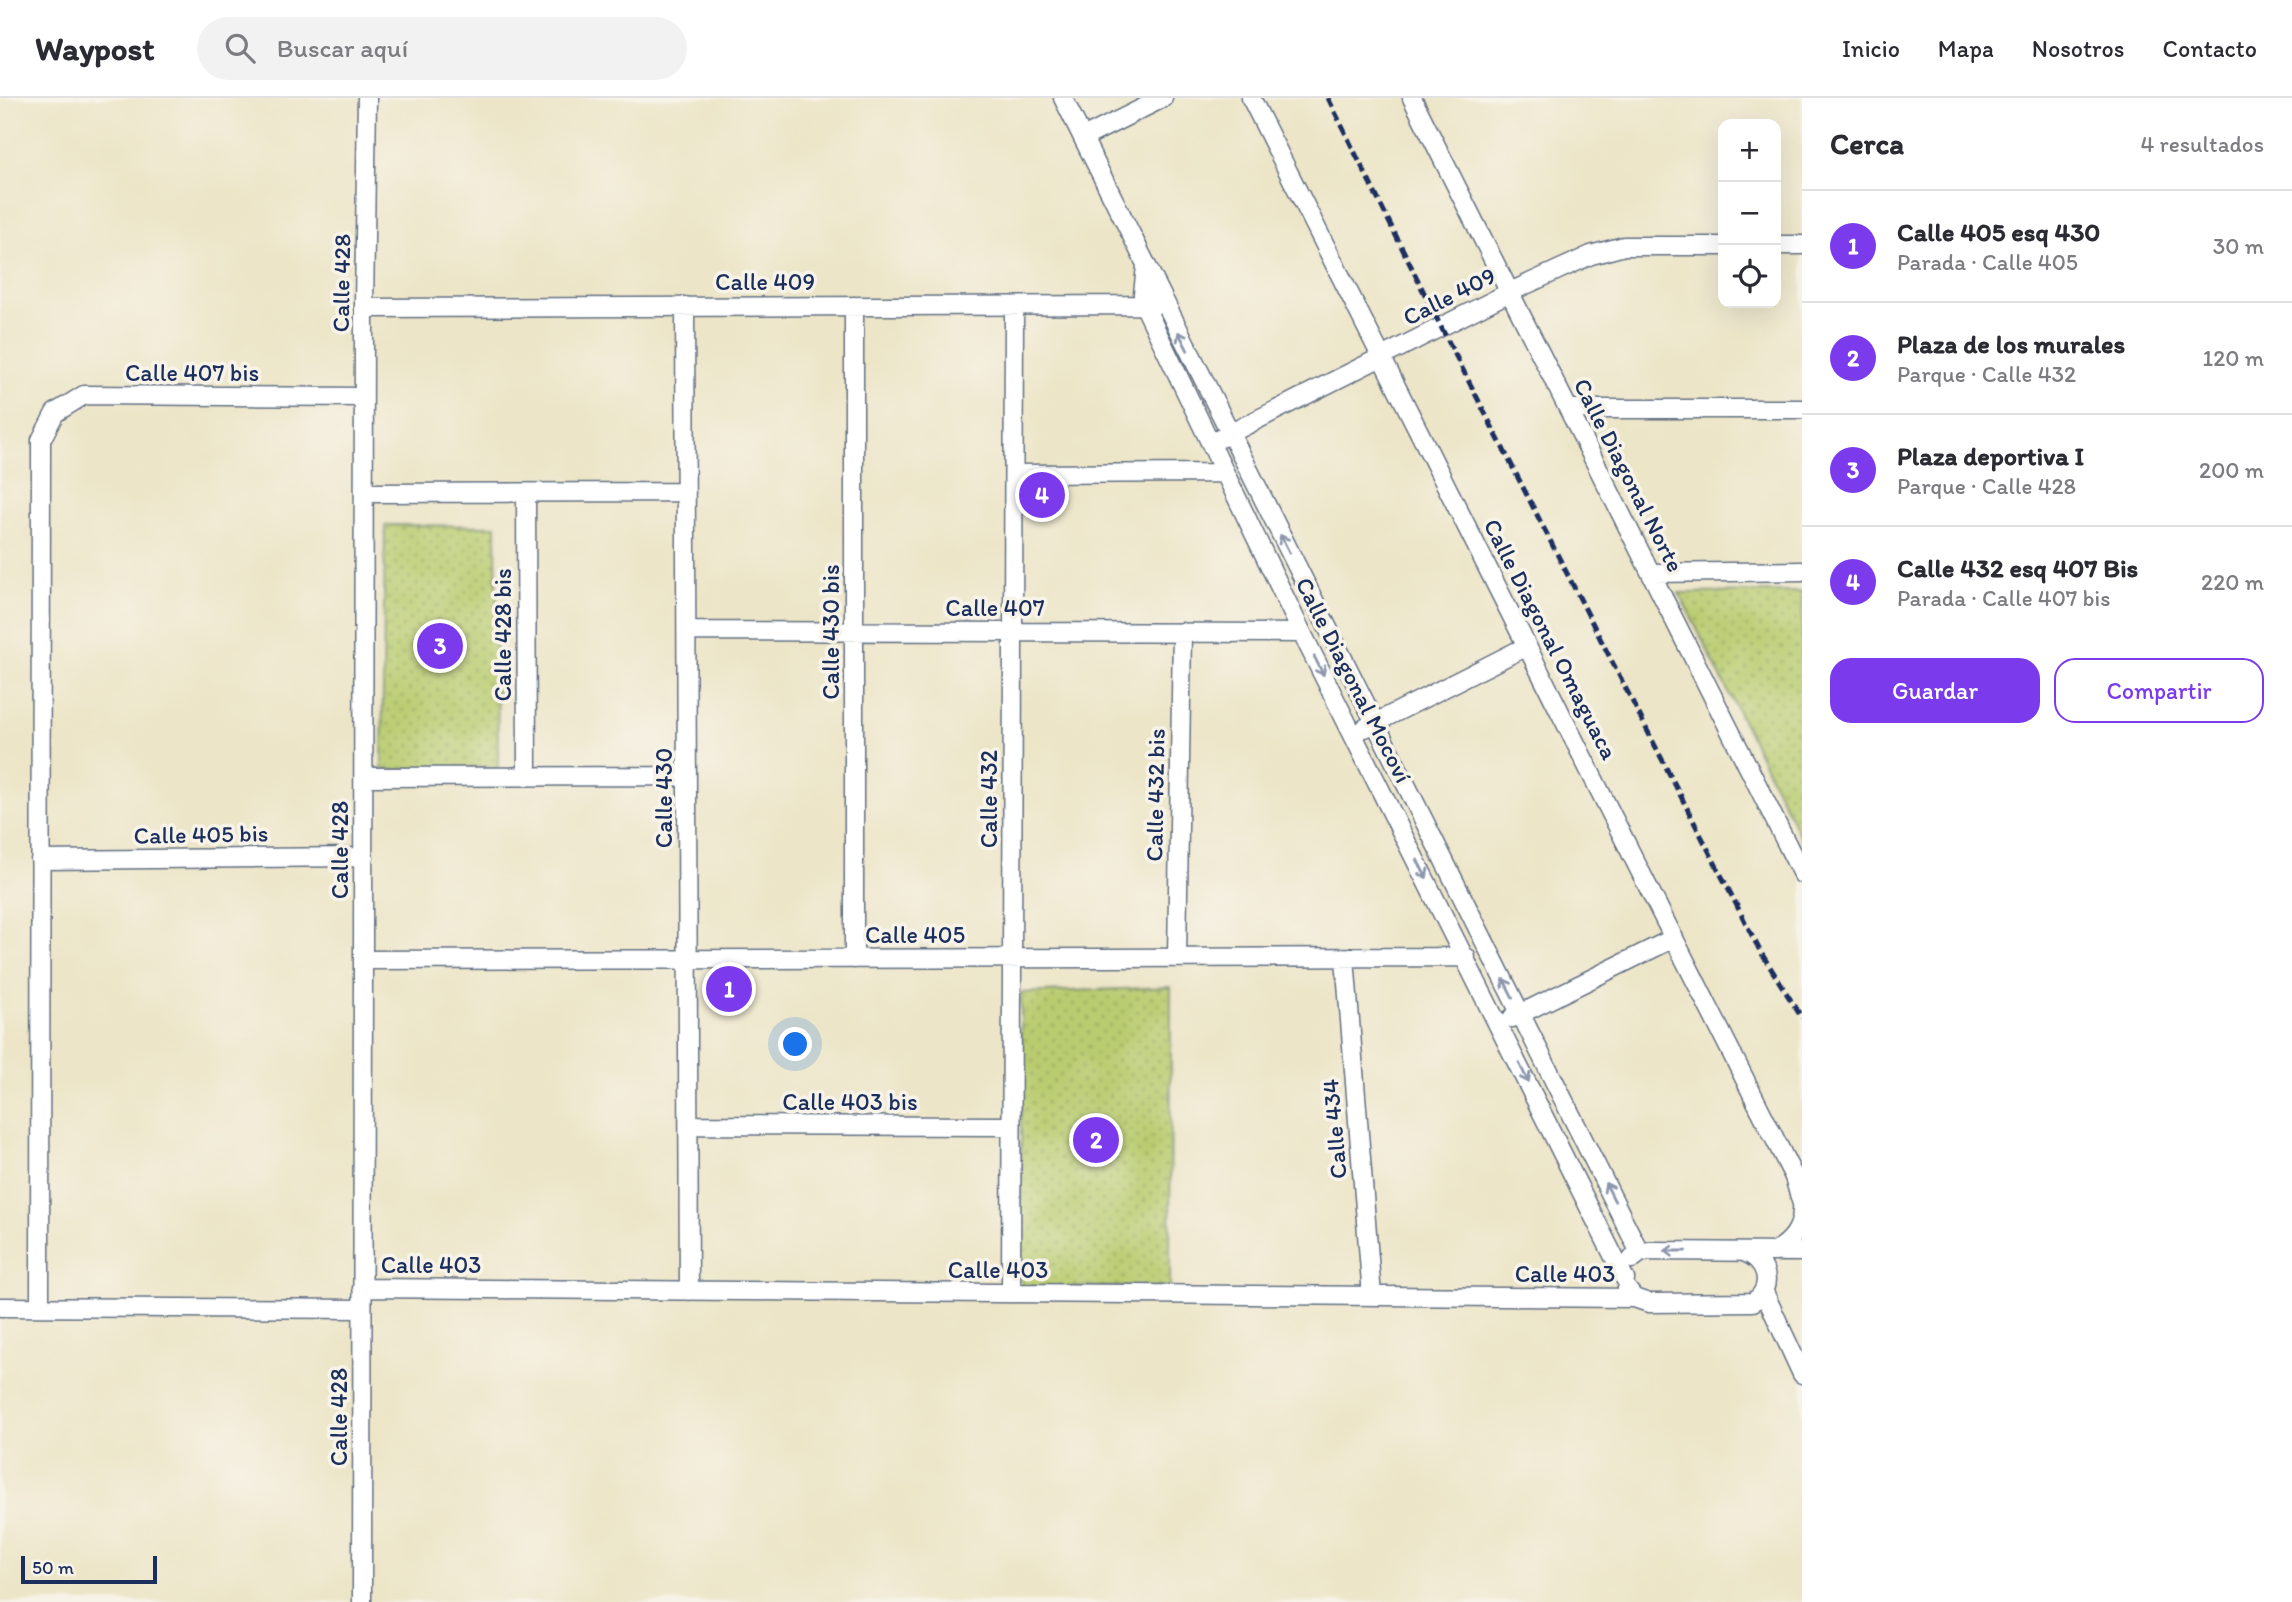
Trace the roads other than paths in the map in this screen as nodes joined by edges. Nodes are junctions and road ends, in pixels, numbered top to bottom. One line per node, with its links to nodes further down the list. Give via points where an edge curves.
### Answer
1 (367, 98): 17 (street, Calle 428)
2 (1063, 98): 6 (street)
3 (1163, 98): 6 (street)
4 (1251, 98): 18 (street, Calle Diagonal Omaguaca)
5 (1412, 98): 11 (street, Calle Diagonal Norte)
6 (1083, 138): 10 (street)
7 (1802, 245): 9 (street)
8 (1718, 246): 11 (street, Calle 409, via 1608,249)
9 (1781, 246)
10 (1146, 266): 12 (street, Calle Diagonal Mocoví); 13 (street, Calle Diagonal Mocoví)
11 (1510, 292): 18 (street, Calle 409); 20 (street, Calle Diagonal Norte)
12 (1144, 305): 13 (street, Calle 409); 16 (street, Calle 409); 23 (street, Calle Diagonal Mocoví)
13 (1166, 305): 22 (street, Calle Diagonal Mocoví, one-way to 13)
14 (685, 306): 15 (street, Calle 409); 17 (street, Calle 409); 26 (street, Calle 430)
15 (855, 306): 16 (street, Calle 409); 32 (street, Calle 430 bis)
16 (1014, 306): 25 (street, Calle 432)
17 (365, 308): 19 (street, Calle 428)
18 (1381, 357): 22 (street, Calle 409); 36 (street, Calle Diagonal Omaguaca)
19 (365, 397): 27 (street, Calle 428); 43 (street, Calle 407 bis, via 84,395 55,413 41,440)
20 (1569, 409): 21 (street); 30 (street, Calle Diagonal Norte)
21 (1802, 409)
22 (1230, 433): 23 (street, Calle 409); 37 (street, Calle Diagonal Mocoví, one-way to 22)
23 (1211, 443): 24 (street, Calle Diagonal Mocoví)
24 (1226, 473): 25 (street); 35 (street, Calle Diagonal Mocoví)
25 (1014, 474): 33 (street, Calle 432)
26 (686, 492): 28 (street); 31 (street, Calle 430)
27 (365, 493): 28 (street); 41 (street, Calle 428)
28 (526, 493): 39 (street, Calle 428 bis)
29 (1802, 571): 30 (street)
30 (1651, 573): 44 (street, Calle Diagonal Norte)
31 (687, 631): 32 (street, Calle 407); 40 (street, Calle 430)
32 (855, 632): 33 (street, Calle 407); 51 (street, Calle 430 bis)
33 (1013, 632): 34 (street, Calle 407); 48 (street, Calle 432)
34 (1182, 632): 35 (street, Calle 407); 49 (street, Calle 432 bis)
35 (1303, 633): 38 (street, Calle Diagonal Mocoví, one-way to 38)
36 (1527, 646): 37 (street); 45 (street, Calle Diagonal Omaguaca)
37 (1375, 723): 38 (street); 53 (street, Calle Diagonal Mocoví, one-way to 37)
38 (1354, 734): 47 (street, Calle Diagonal Mocoví, one-way to 47)
39 (527, 776): 40 (street); 41 (street)
40 (687, 776): 50 (street, Calle 430)
41 (364, 777): 42 (street, Calle 428)
42 (364, 858): 43 (street, Calle 405 bis); 52 (street, Calle 428)
43 (40, 860): 70 (street)
44 (1802, 874)
45 (1674, 939): 53 (street); 57 (street, Calle Diagonal Omaguaca, via 1794,1177)
46 (1345, 957): 47 (street, Calle 405); 49 (street, Calle 405); 67 (street, Calle 434)
47 (1466, 957): 54 (street, Calle Diagonal Mocoví)
48 (1012, 958): 49 (street, Calle 405); 51 (street, Calle 405); 56 (street, Calle 432)
49 (1177, 958)
50 (688, 959): 51 (street, Calle 405); 52 (street, Calle 405); 55 (street, Calle 430)
51 (854, 959)
52 (364, 960): 63 (street, Calle 428)
53 (1520, 1014): 54 (street); 61 (street, Calle Diagonal Mocoví, one-way to 53)
54 (1500, 1024): 62 (street, Calle Diagonal Mocoví, one-way to 62)
55 (689, 1125): 56 (street, Calle 403 bis); 64 (street, Calle 430)
56 (1011, 1126): 66 (street, Calle 432)
57 (1802, 1206): 59 (street, Calle Diagonal Omaguaca, via 1794,1237)
58 (1743, 1252): 59 (street, Calle 403); 61 (street, Calle 403, one-way to 61); 65 (street, via 1761,1262 1766,1276)
59 (1774, 1252): 60 (street, Calle 403)
60 (1802, 1252)
61 (1640, 1253): 62 (street, Calle 403, via 1629,1264)
62 (1625, 1279): 68 (street, Calle 403)
63 (362, 1288): 64 (street, Calle 403); 71 (street, Calle 428)
64 (689, 1291): 66 (street, Calle 403)
65 (1764, 1292): 68 (street, Calle 403, via 1746,1304 1649,1303); 72 (street)
66 (1011, 1293): 67 (street, Calle 403)
67 (1372, 1296): 68 (street, Calle 403)
68 (1634, 1298)
69 (0, 1307): 70 (street, Calle 403)
70 (40, 1307): 71 (street, Calle 403)
71 (362, 1309): 73 (street, Calle 428)
72 (1802, 1374)
73 (362, 1602)

